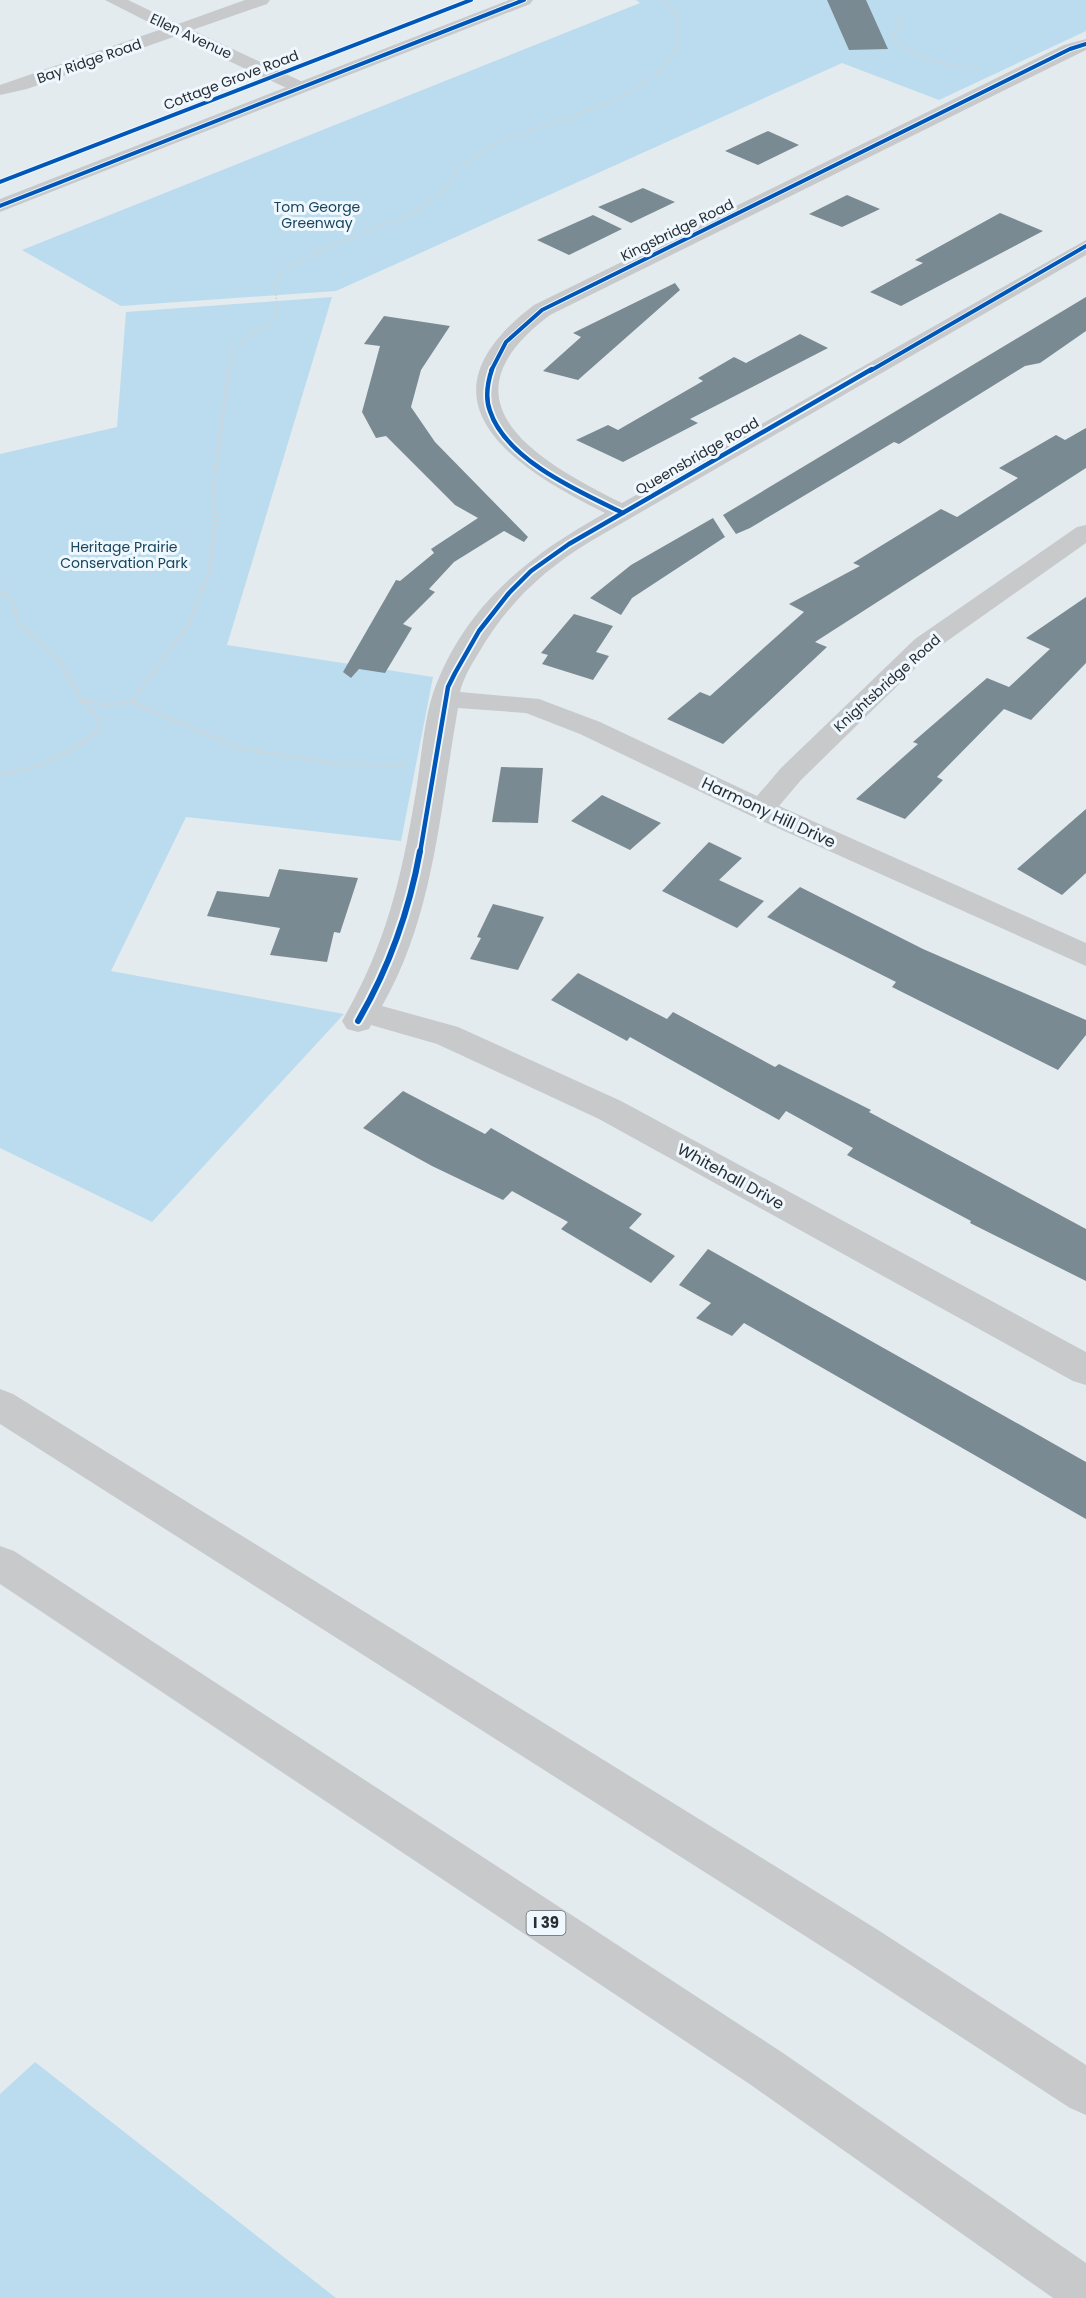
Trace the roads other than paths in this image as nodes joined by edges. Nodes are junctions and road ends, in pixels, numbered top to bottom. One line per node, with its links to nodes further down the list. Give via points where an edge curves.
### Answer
1 (114, 0): 5 (main road, Ellen Avenue)
2 (261, 0): 5 (main road, Bay Ridge Road)
3 (471, 0): 7 (main road, Cottage Grove Road)
4 (524, 0): 8 (main road, Cottage Grove Road)
5 (178, 31): 7 (main road, Ellen Avenue); 9 (main road, Bay Ridge Road)
6 (1086, 44): 13 (main road, Kingsbridge Road, via 553,305 510,336 490,370 489,411 494,421 519,452)
7 (275, 76): 8 (main road, Ellen Avenue); 10 (main road, Cottage Grove Road)
8 (301, 88): 11 (main road, Cottage Grove Road)
9 (0, 90)
10 (0, 182)
11 (0, 206)
12 (1086, 246): 13 (main road, Queensbridge Road)
13 (623, 513): 15 (main road, Queensbridge Road, via 567,546 521,580 462,657)
14 (1086, 532): 16 (main road, Knightsbridge Road, via 924,645 791,774)
15 (445, 699): 16 (main road, Harmony Hill Drive, via 530,705 590,728); 18 (main road, Queensbridge Road, via 408,907 379,983)
16 (761, 809): 17 (main road, Harmony Hill Drive)
17 (1086, 955)
18 (361, 1016): 19 (main road, Whitehall Drive, via 447,1035 610,1110)
19 (1086, 1370)
20 (0, 1405): 22 (main road, via 852,1940)
21 (0, 1563): 23 (main road, I 39, via 767,2069)
22 (1086, 2092)
23 (1086, 2292)

